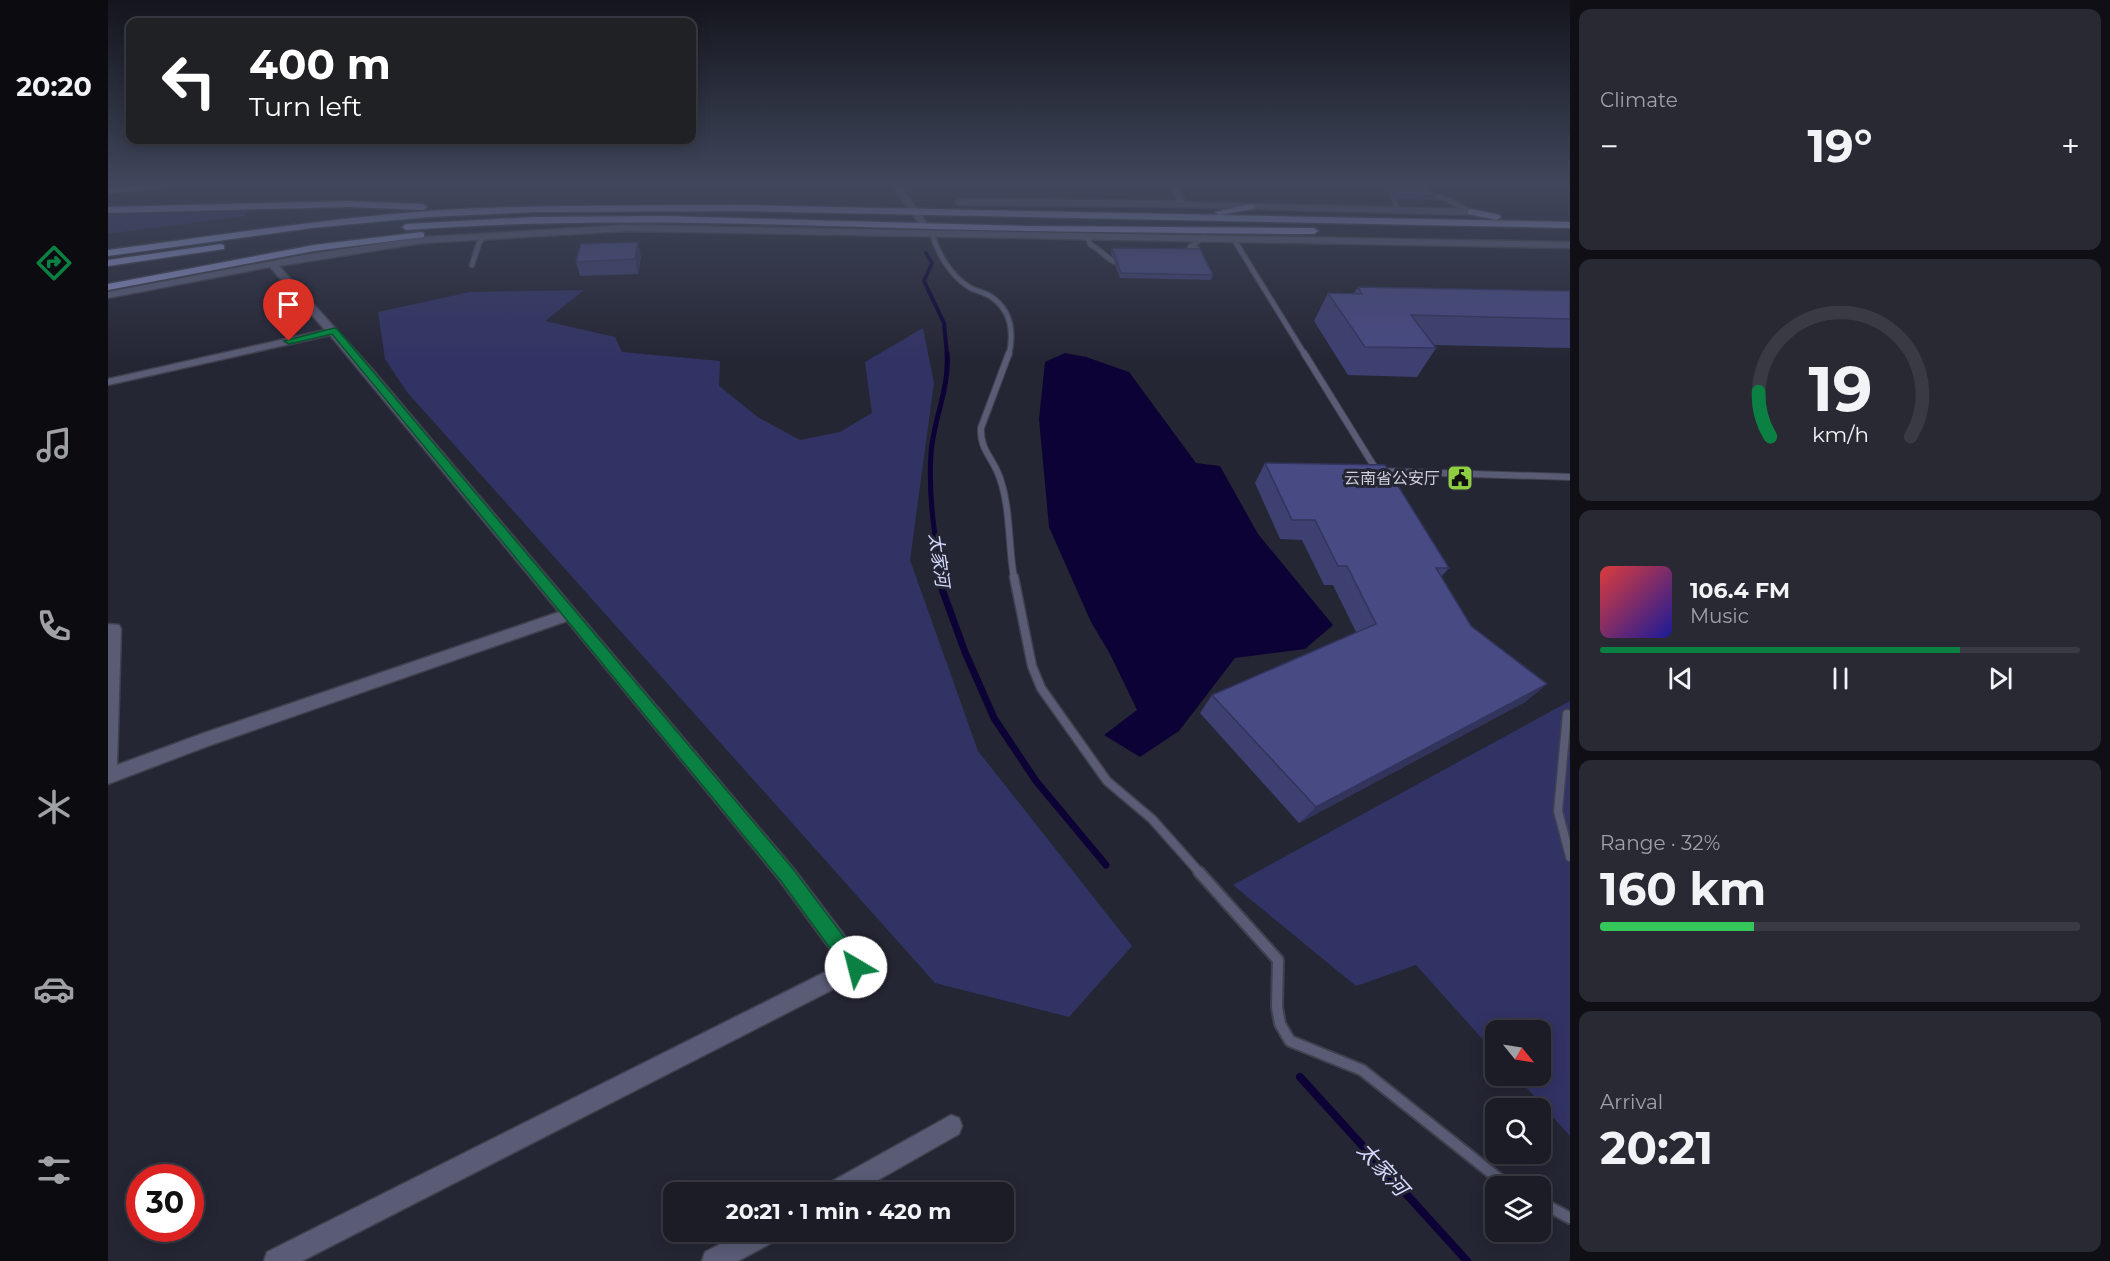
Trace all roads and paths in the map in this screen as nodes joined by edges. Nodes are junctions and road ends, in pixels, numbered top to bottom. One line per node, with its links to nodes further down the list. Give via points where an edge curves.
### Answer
1 (182, 243): 12 (main road)
2 (258, 243): 13 (main road)
3 (356, 243): 18 (main road)
4 (405, 243): 14 (street)
5 (479, 243): 15 (lane)
6 (934, 243): 31 (lane, via 960,280 1001,303 1011,317 1012,344 981,428 980,441 998,473 1008,520 1010,556 1030,655 1041,688 1107,781 1152,819 1278,960 1277,1007 1280,1024 1290,1041 1362,1070)
7 (1090, 243): 17 (lane, via 1102,250 1109,261)
8 (1196, 243): 16 (lane, via 1190,247 1197,249 1203,262)
9 (1236, 243): 22 (lane, via 1377,471)
10 (1466, 243): 11 (street)
11 (1570, 245)
12 (108, 253)
13 (108, 263)
14 (272, 264): 19 (street); 20 (street)
15 (472, 264)
16 (1199, 264)
17 (1135, 265)
18 (108, 287)
19 (108, 295)
20 (334, 331): 21 (street); 23 (street)
21 (108, 382)
22 (1570, 477)
23 (570, 614): 28 (street); 36 (street, via 787,875 856,967)
24 (108, 630): 25 (street, via 114,629)
25 (110, 695): 27 (street)
26 (1567, 714): 29 (lane, via 1558,811)
27 (108, 768)
28 (108, 776)
29 (1570, 857)
30 (951, 1126): 32 (street)
31 (1495, 1176)
32 (853, 1182)
33 (1551, 1208): 34 (lane)
34 (1570, 1218)
35 (748, 1242): 37 (street)
36 (276, 1261)
37 (714, 1261)

